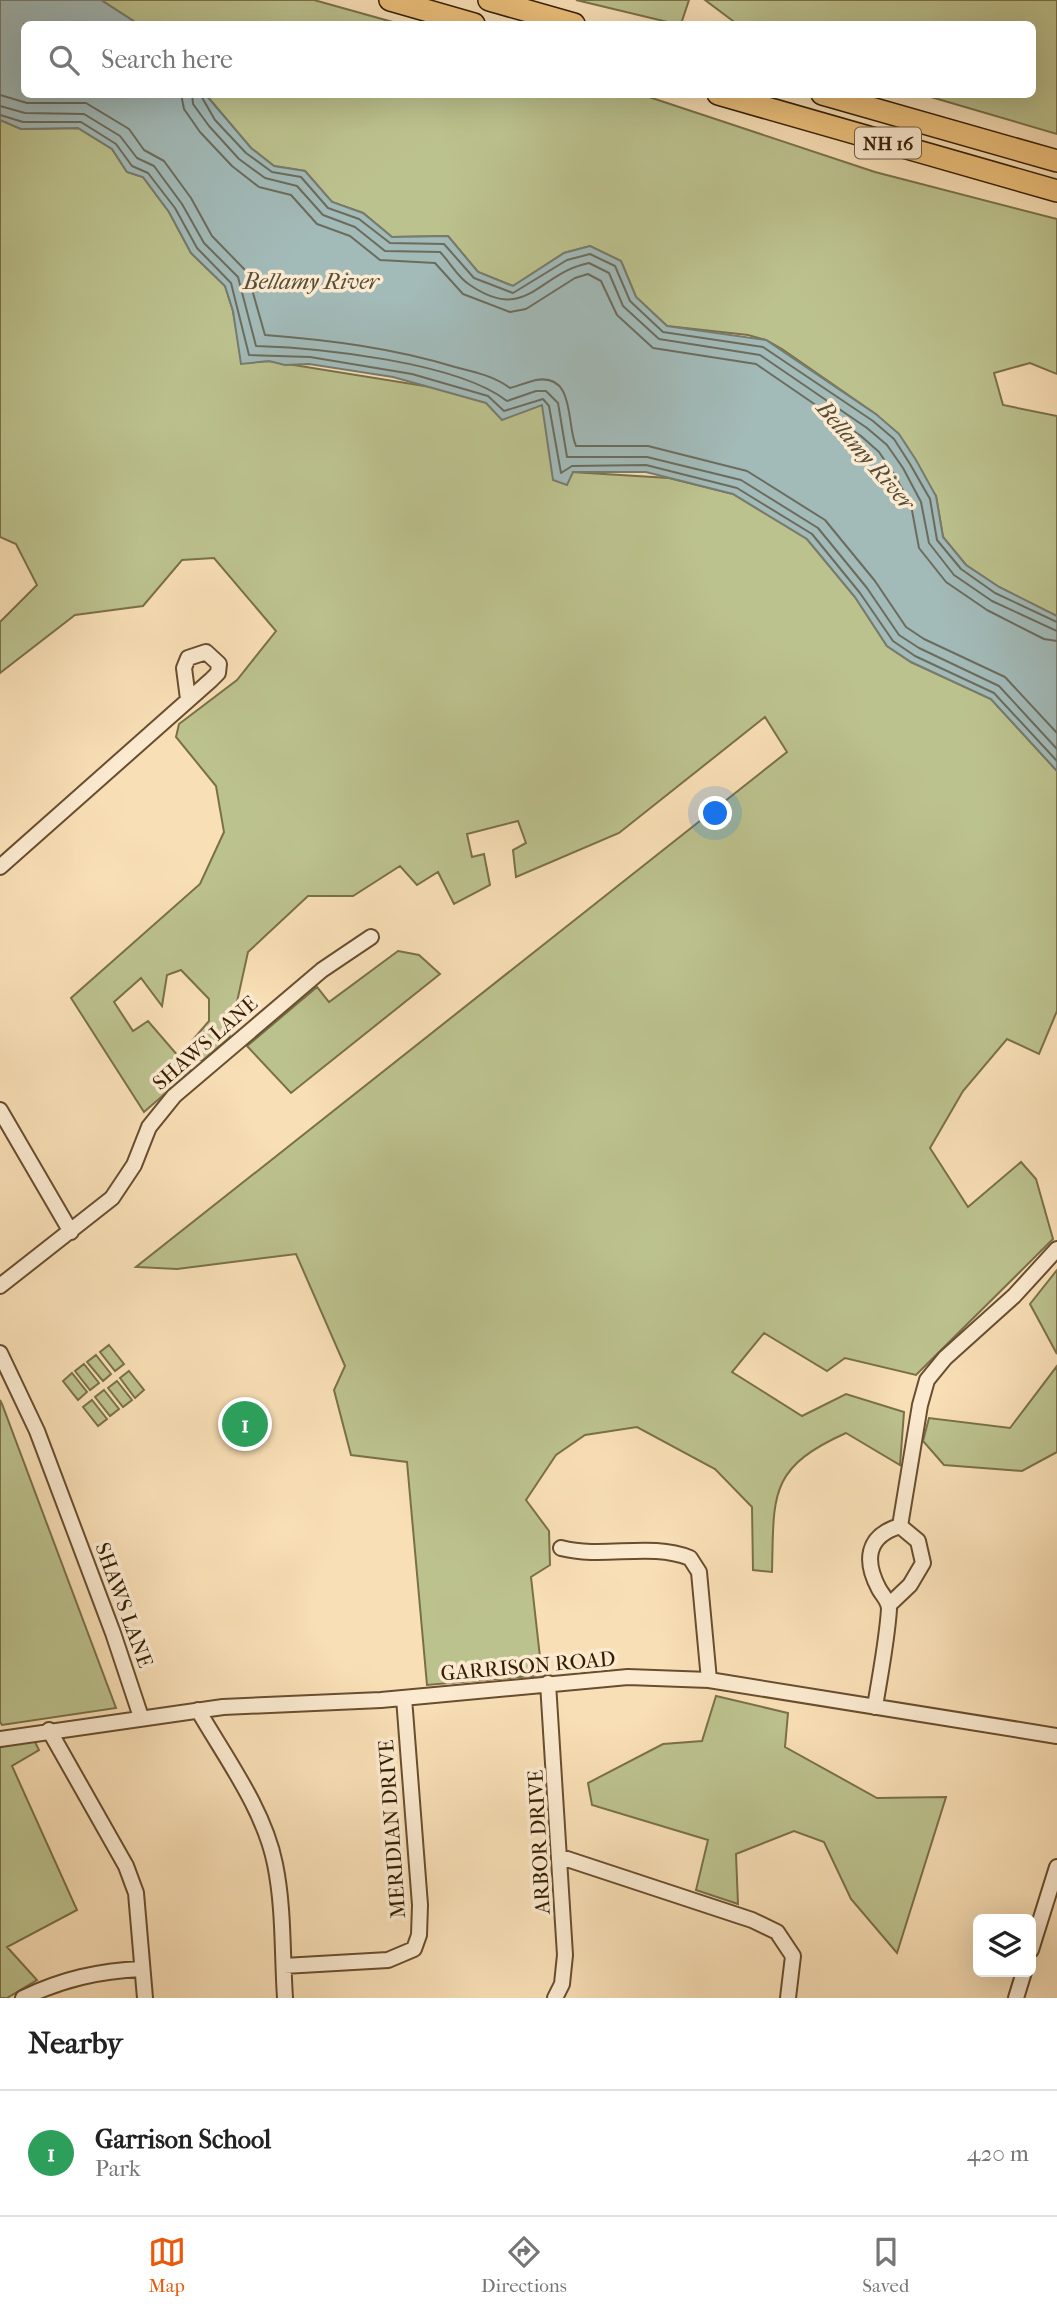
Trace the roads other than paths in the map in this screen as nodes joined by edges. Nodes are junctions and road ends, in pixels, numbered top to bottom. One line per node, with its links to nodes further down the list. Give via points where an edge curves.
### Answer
1 (390, 0): 3 (highway)
2 (489, 0): 4 (highway)
3 (464, 21)
4 (563, 21)
5 (732, 98): 8 (highway, NH 16)
6 (836, 98): 7 (highway, NH 16)
7 (1057, 161)
8 (1057, 191)
9 (188, 699): 10 (street)
10 (0, 867)
11 (371, 937): 13 (street, SHAWS LANE, via 322,970 174,1096 149,1127 125,1182)
12 (0, 1110): 13 (street)
13 (71, 1232): 15 (street, SHAWS LANE)
14 (1057, 1249): 17 (street, via 927,1380)
15 (0, 1286)
16 (0, 1353): 25 (street, SHAWS LANE, via 37,1431)
17 (900, 1526): 19 (street, via 880,1535 868,1556); 19 (street, via 918,1541 923,1563 910,1586)
18 (561, 1548): 20 (street, via 585,1555 664,1552 690,1558 699,1572)
19 (889, 1605): 23 (street)
20 (709, 1680): 21 (street, GARRISON ROAD, via 657,1677); 23 (street, GARRISON ROAD)
21 (548, 1683): 22 (street, GARRISON ROAD); 29 (street, ARBOR DRIVE)
22 (404, 1698): 24 (street, GARRISON ROAD); 32 (street, MERIDIAN DRIVE, via 419,1905 414,1949 388,1960)
23 (875, 1707): 27 (street, GARRISON ROAD)
24 (198, 1710): 25 (street, GARRISON ROAD); 32 (street, via 253,1807 275,1861)
25 (141, 1717): 26 (street, GARRISON ROAD)
26 (49, 1730): 28 (street, GARRISON ROAD); 33 (street, via 126,1866 136,1893)
27 (1057, 1736)
28 (0, 1739)
29 (561, 1857): 38 (street, ARBOR DRIVE, via 565,1955 562,1984); 39 (street, via 777,1932 793,1956)
30 (1057, 1867): 31 (street)
31 (1036, 1934)
32 (284, 1966): 37 (street)
33 (142, 1969): 35 (street, via 103,1970 74,1977); 36 (street)
34 (1022, 1977): 40 (street)
35 (23, 1998)
36 (145, 1998)
37 (285, 1998)
38 (555, 1998)
39 (788, 1998)
40 (1016, 1998)

